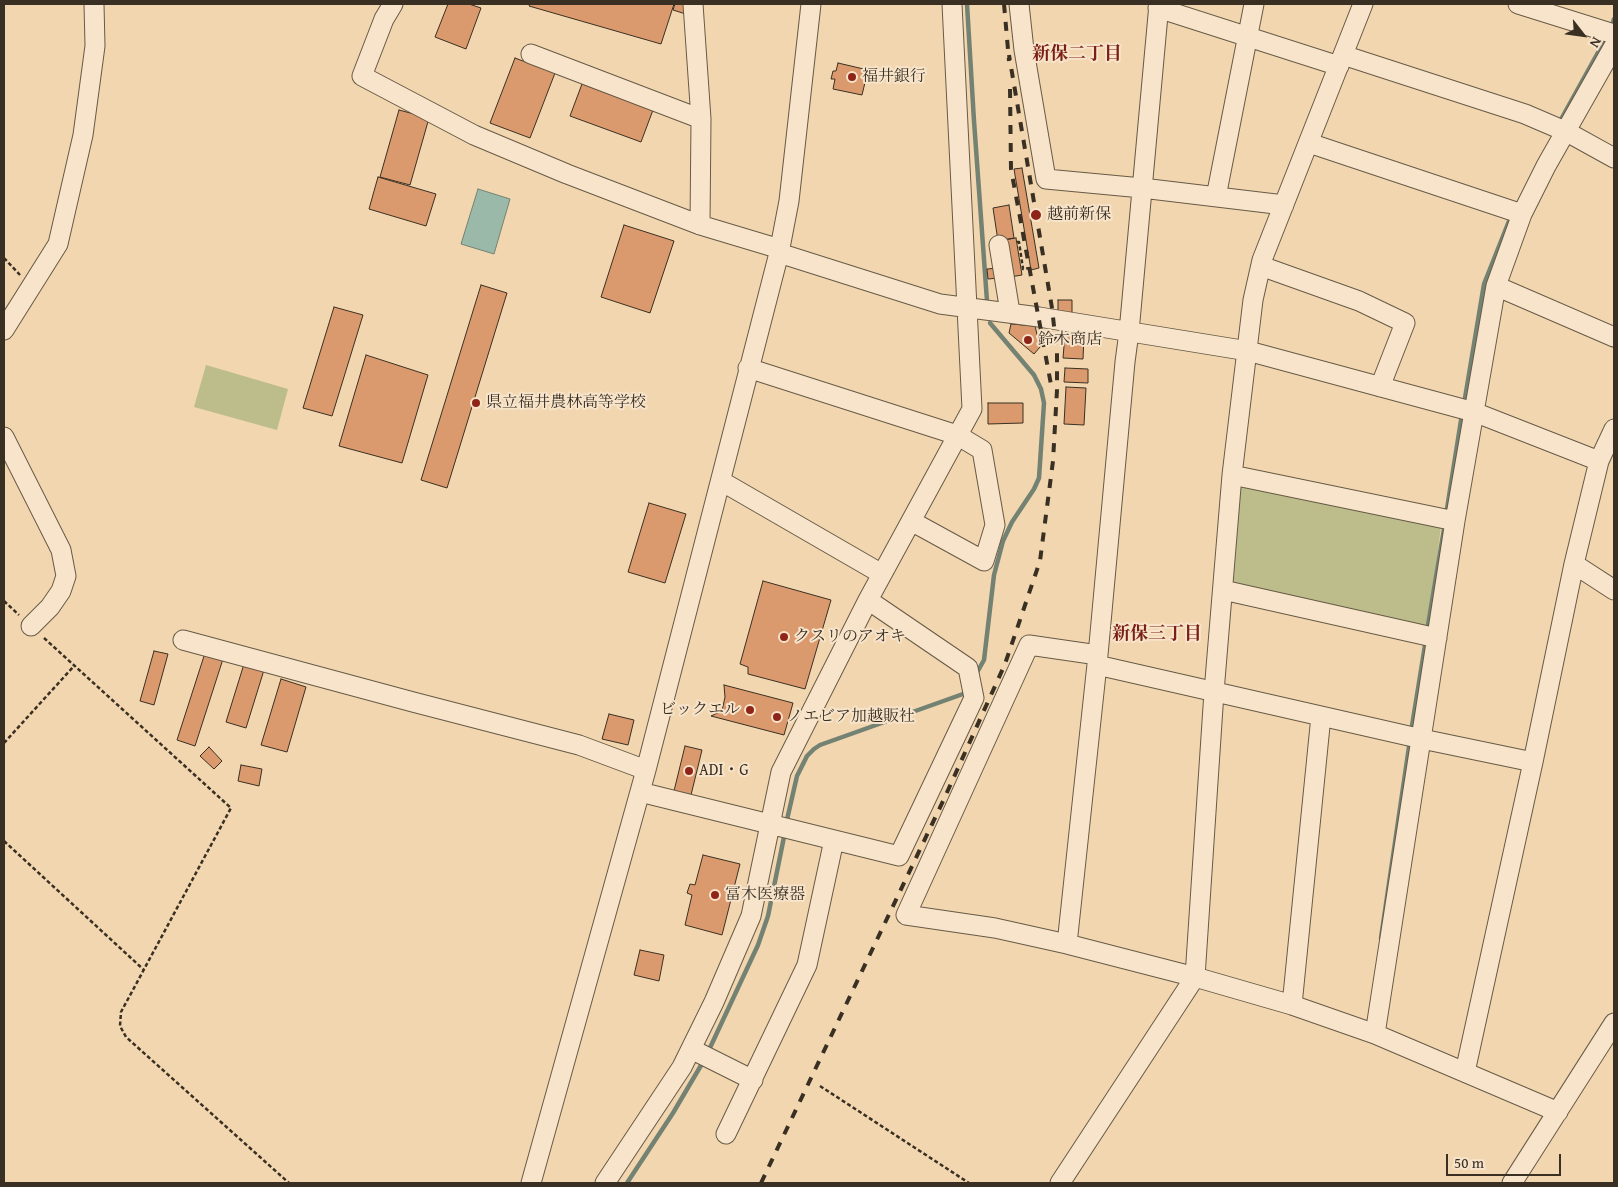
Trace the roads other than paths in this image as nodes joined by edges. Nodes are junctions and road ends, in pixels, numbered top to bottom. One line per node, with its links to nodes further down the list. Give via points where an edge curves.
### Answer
1 (94, 4): 31 (street, via 95,46 81,144 58,244)
2 (394, 4): 24 (street, via 384,19 362,76 474,135)
3 (693, 4): 16 (street)
4 (811, 4): 26 (street, via 789,201)
5 (952, 4): 29 (street)
6 (1020, 4): 20 (street, via 1024,50 1046,179)
7 (1254, 4): 12 (street)
8 (1363, 4): 15 (street)
9 (1518, 4): 11 (street)
10 (1159, 6): 12 (street); 20 (street)
11 (1614, 34)
12 (1248, 37): 15 (street); 21 (street)
13 (1614, 46): 17 (street)
14 (531, 54): 16 (street)
15 (1341, 60): 17 (street, via 1525,114); 18 (street)
16 (701, 119): 24 (street)
17 (1567, 132): 19 (street); 23 (street)
18 (1309, 143): 22 (street); 23 (street)
19 (1614, 158)
20 (1142, 188): 21 (street); 32 (street)
21 (1216, 197): 22 (street)
22 (1284, 205): 27 (street)
23 (1522, 214): 28 (street)
24 (700, 225): 26 (street)
25 (1008, 244): 30 (street)
26 (780, 251): 29 (street, via 940,304); 35 (street)
27 (1261, 266): 34 (street, via 1253,300); 36 (street, via 1359,301 1404,323)
28 (1496, 286): 33 (street); 37 (street)
29 (966, 307): 30 (street); 39 (street, via 972,409)
30 (1010, 312): 32 (street)
31 (4, 330)
32 (1129, 332): 34 (street); 54 (street)
33 (1614, 337)
34 (1248, 352): 36 (street); 42 (street)
35 (748, 368): 39 (street); 43 (street)
36 (1380, 387): 37 (street)
37 (1474, 412): 41 (street); 45 (street)
38 (1614, 429): 41 (street)
39 (957, 435): 44 (street); 44 (street, via 982,450 995,525 984,561)
40 (4, 437): 51 (street, via 61,550 66,576 56,599)
41 (1599, 461): 46 (street)
42 (1232, 475): 45 (street); 48 (street)
43 (721, 481): 47 (street); 59 (street)
44 (911, 521): 47 (street)
45 (1455, 521): 52 (street)
46 (1574, 564): 49 (street); 58 (street)
47 (882, 574): 50 (street)
48 (1223, 590): 52 (street); 55 (street)
49 (1614, 590)
50 (868, 600): 61 (street, via 781,772); 62 (street, via 968,668 974,698 899,856)
51 (31, 626)
52 (1437, 638): 57 (street)
53 (183, 640): 59 (street, via 579,745)
54 (1097, 660): 55 (street); 63 (street); 63 (street, via 1029,645 906,915 995,928)
55 (1214, 692): 56 (street); 64 (street)
56 (1321, 716): 57 (street); 65 (street)
57 (1422, 739): 58 (street); 67 (street)
58 (1533, 762): 69 (street)
59 (646, 770): 60 (street)
60 (640, 792): 61 (street); 73 (street)
61 (770, 824): 62 (street); 68 (street, via 750,916)
62 (834, 840): 70 (street, via 806,965)
63 (1067, 944): 64 (street)
64 (1195, 977): 65 (street); 75 (street)
65 (1292, 1005): 67 (street)
66 (1614, 1023): 71 (street)
67 (1375, 1034): 69 (street)
68 (691, 1049): 70 (street); 74 (street)
69 (1464, 1072): 71 (street)
70 (753, 1080): 72 (street)
71 (1558, 1112): 76 (street)
72 (726, 1134)
73 (531, 1183)
74 (605, 1183)
75 (1060, 1183)
76 (1512, 1183)

